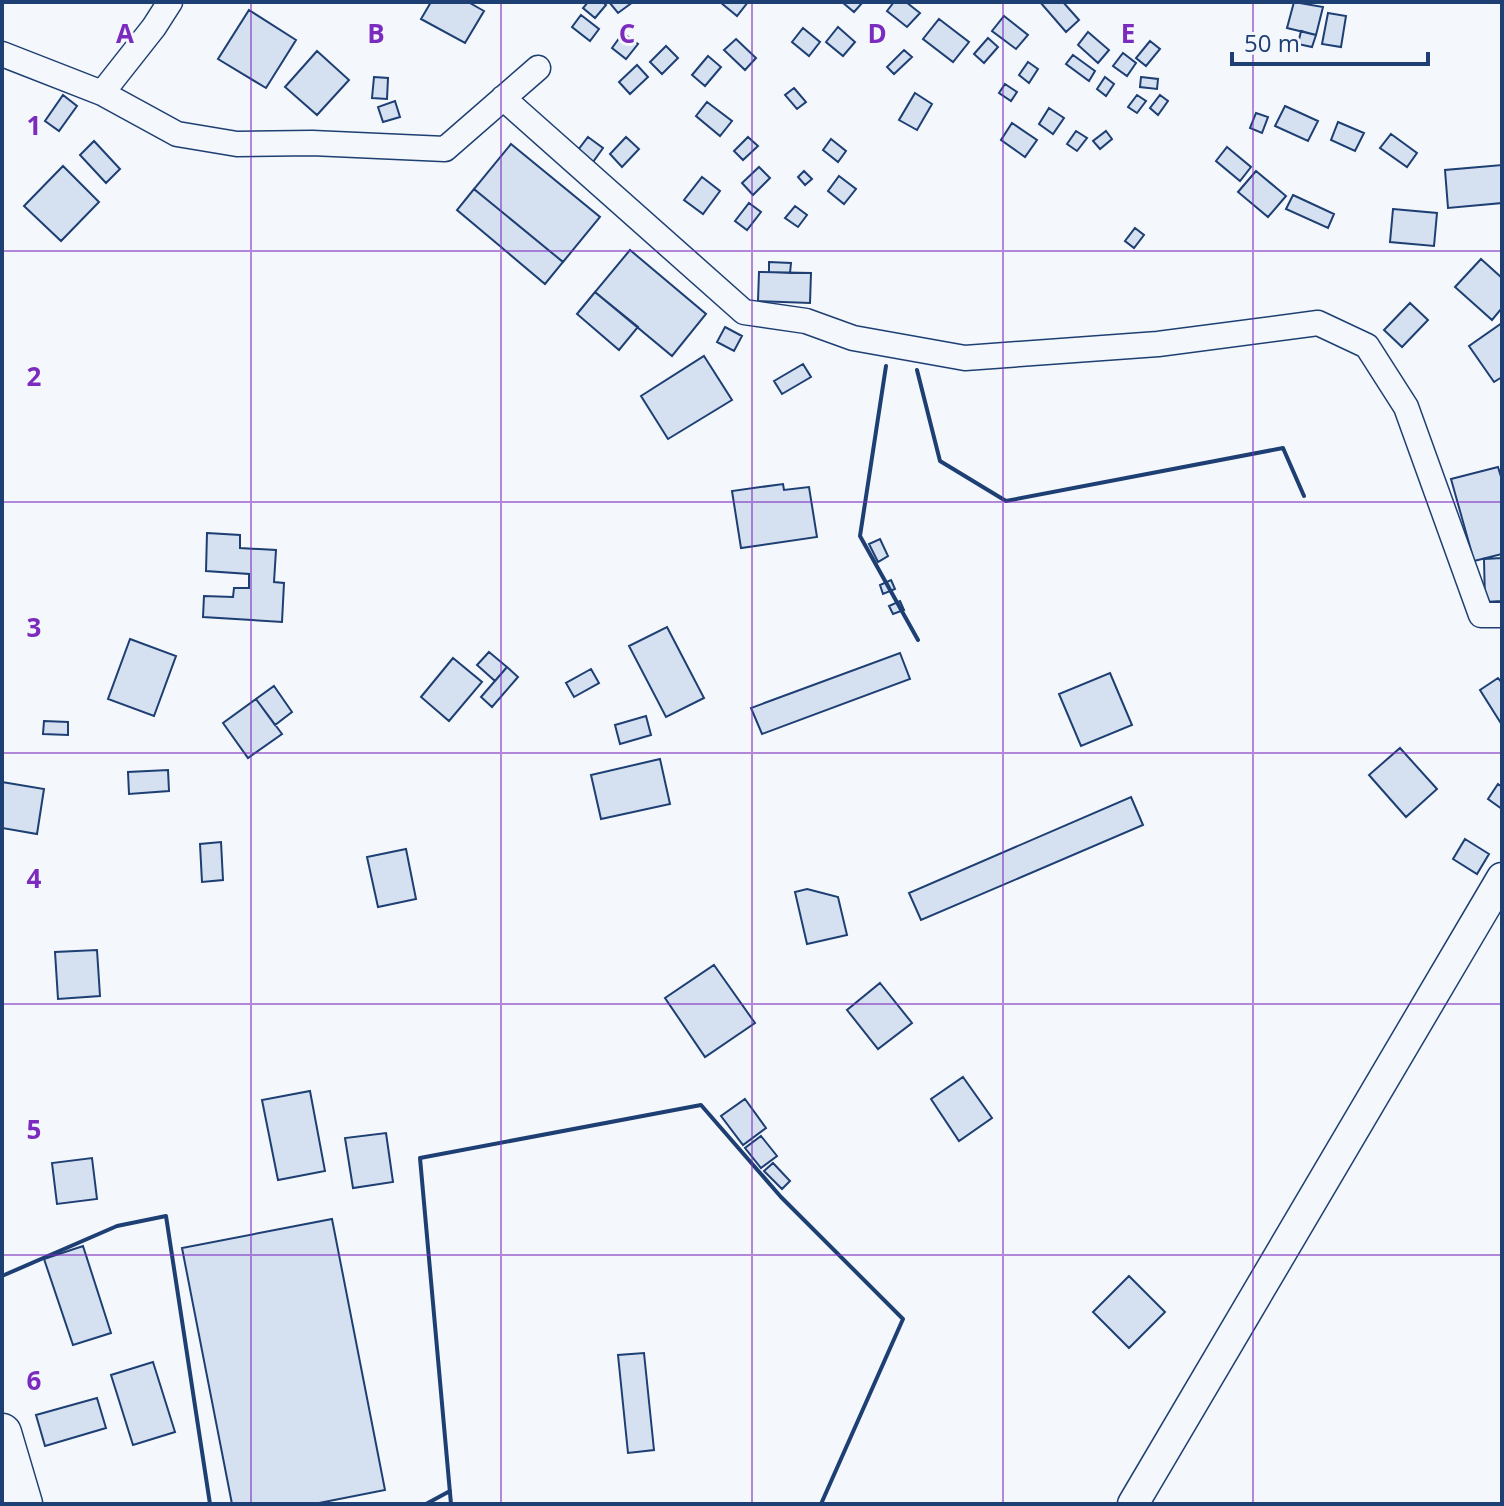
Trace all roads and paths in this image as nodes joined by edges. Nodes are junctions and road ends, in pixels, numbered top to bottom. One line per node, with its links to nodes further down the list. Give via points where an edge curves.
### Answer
1 (170, 2): 4 (street)
2 (2, 54): 4 (street)
3 (538, 68): 5 (street)
4 (102, 93): 5 (street, via 177,134 237,144 445,149)
5 (503, 98): 6 (street, via 744,312 965,358 1158,344 1318,323 1367,346 1406,407 1481,615)
6 (1502, 615)
7 (1502, 878): 10 (street)
8 (2, 1433): 9 (main road)
9 (23, 1504)
10 (1133, 1504)

